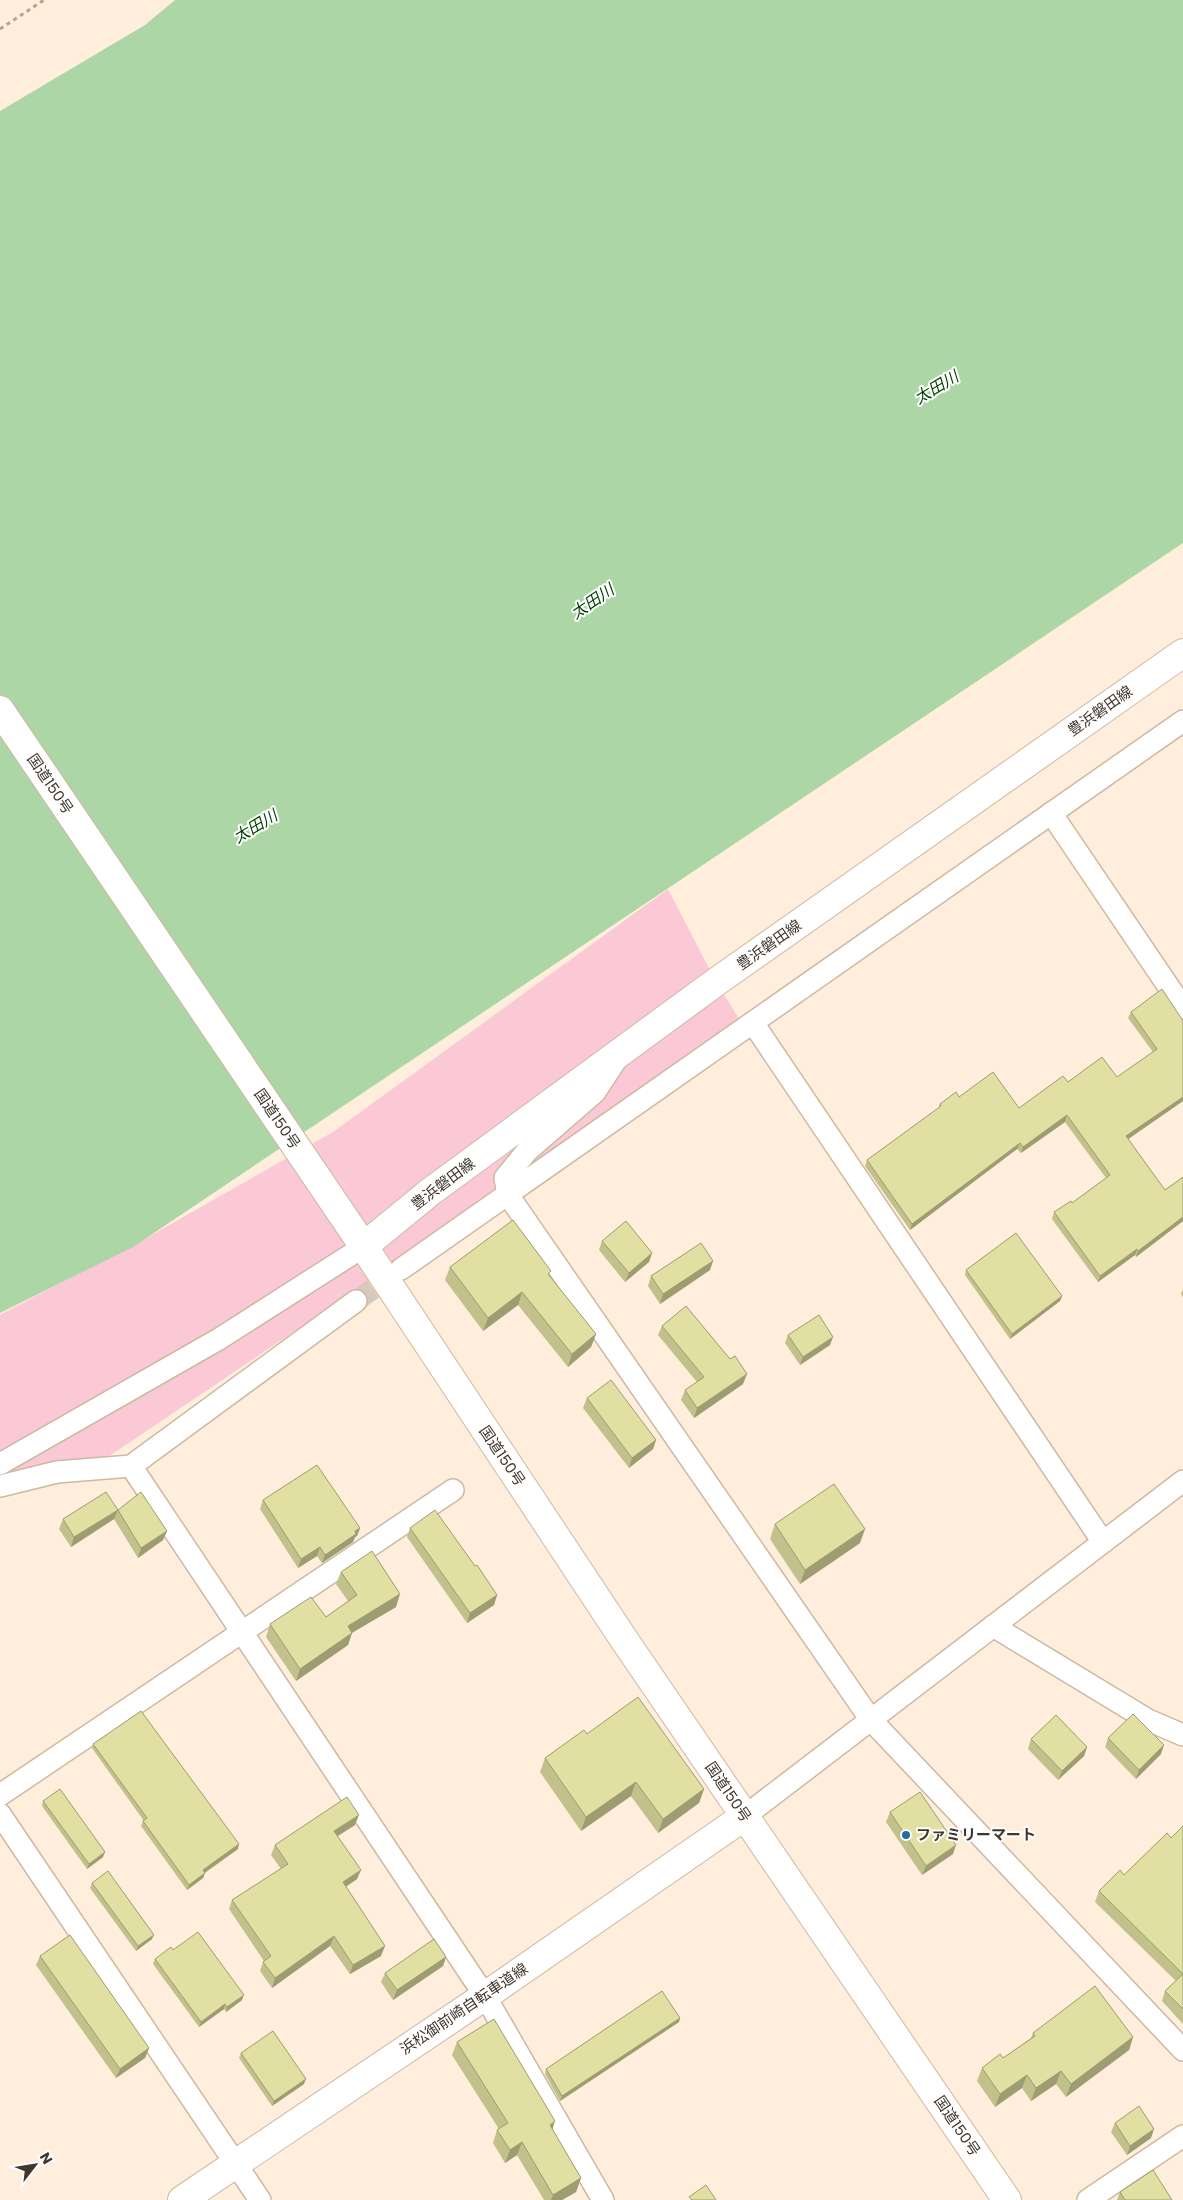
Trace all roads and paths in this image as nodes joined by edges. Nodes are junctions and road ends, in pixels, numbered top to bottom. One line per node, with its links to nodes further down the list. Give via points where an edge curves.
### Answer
1 (44, 0): 2 (path)
2 (0, 30)
3 (1183, 653): 9 (main road, 豊浜磐田線)
4 (0, 710): 11 (main road, 国道150号)
5 (1183, 720): 6 (street)
6 (1052, 813): 7 (street); 8 (street)
7 (1183, 1008)
8 (753, 1023): 10 (street); 19 (street)
9 (620, 1053): 10 (street, via 595,1092 516,1164 505,1178); 11 (main road, 豊浜磐田線)
10 (508, 1195): 12 (street); 22 (street)
11 (360, 1241): 14 (street, via 219,1339); 26 (main road, 国道150号)
12 (401, 1269)
13 (356, 1301): 15 (street)
14 (0, 1464)
15 (131, 1466): 17 (street, via 56,1472); 21 (street)
16 (1183, 1481): 19 (street)
17 (0, 1486)
18 (453, 1490): 21 (street)
19 (1103, 1542): 20 (street)
20 (993, 1626): 22 (street); 23 (street, via 1148,1720)
21 (241, 1631): 24 (street); 27 (street)
22 (870, 1720): 26 (street); 28 (street)
23 (1183, 1735)
24 (0, 1795)
25 (0, 1814): 30 (street)
26 (745, 1816): 27 (main road, 浜松御前崎自転車道線); 34 (main road, 国道150号)
27 (485, 1996): 30 (main road, 浜松御前崎自転車道線); 33 (street)
28 (1183, 2050)
29 (1183, 2136): 35 (street)
30 (236, 2164): 31 (main road, 浜松御前崎自転車道線); 32 (street)
31 (182, 2200)
32 (260, 2200)
33 (603, 2200)
34 (1007, 2200)
35 (1088, 2200)

